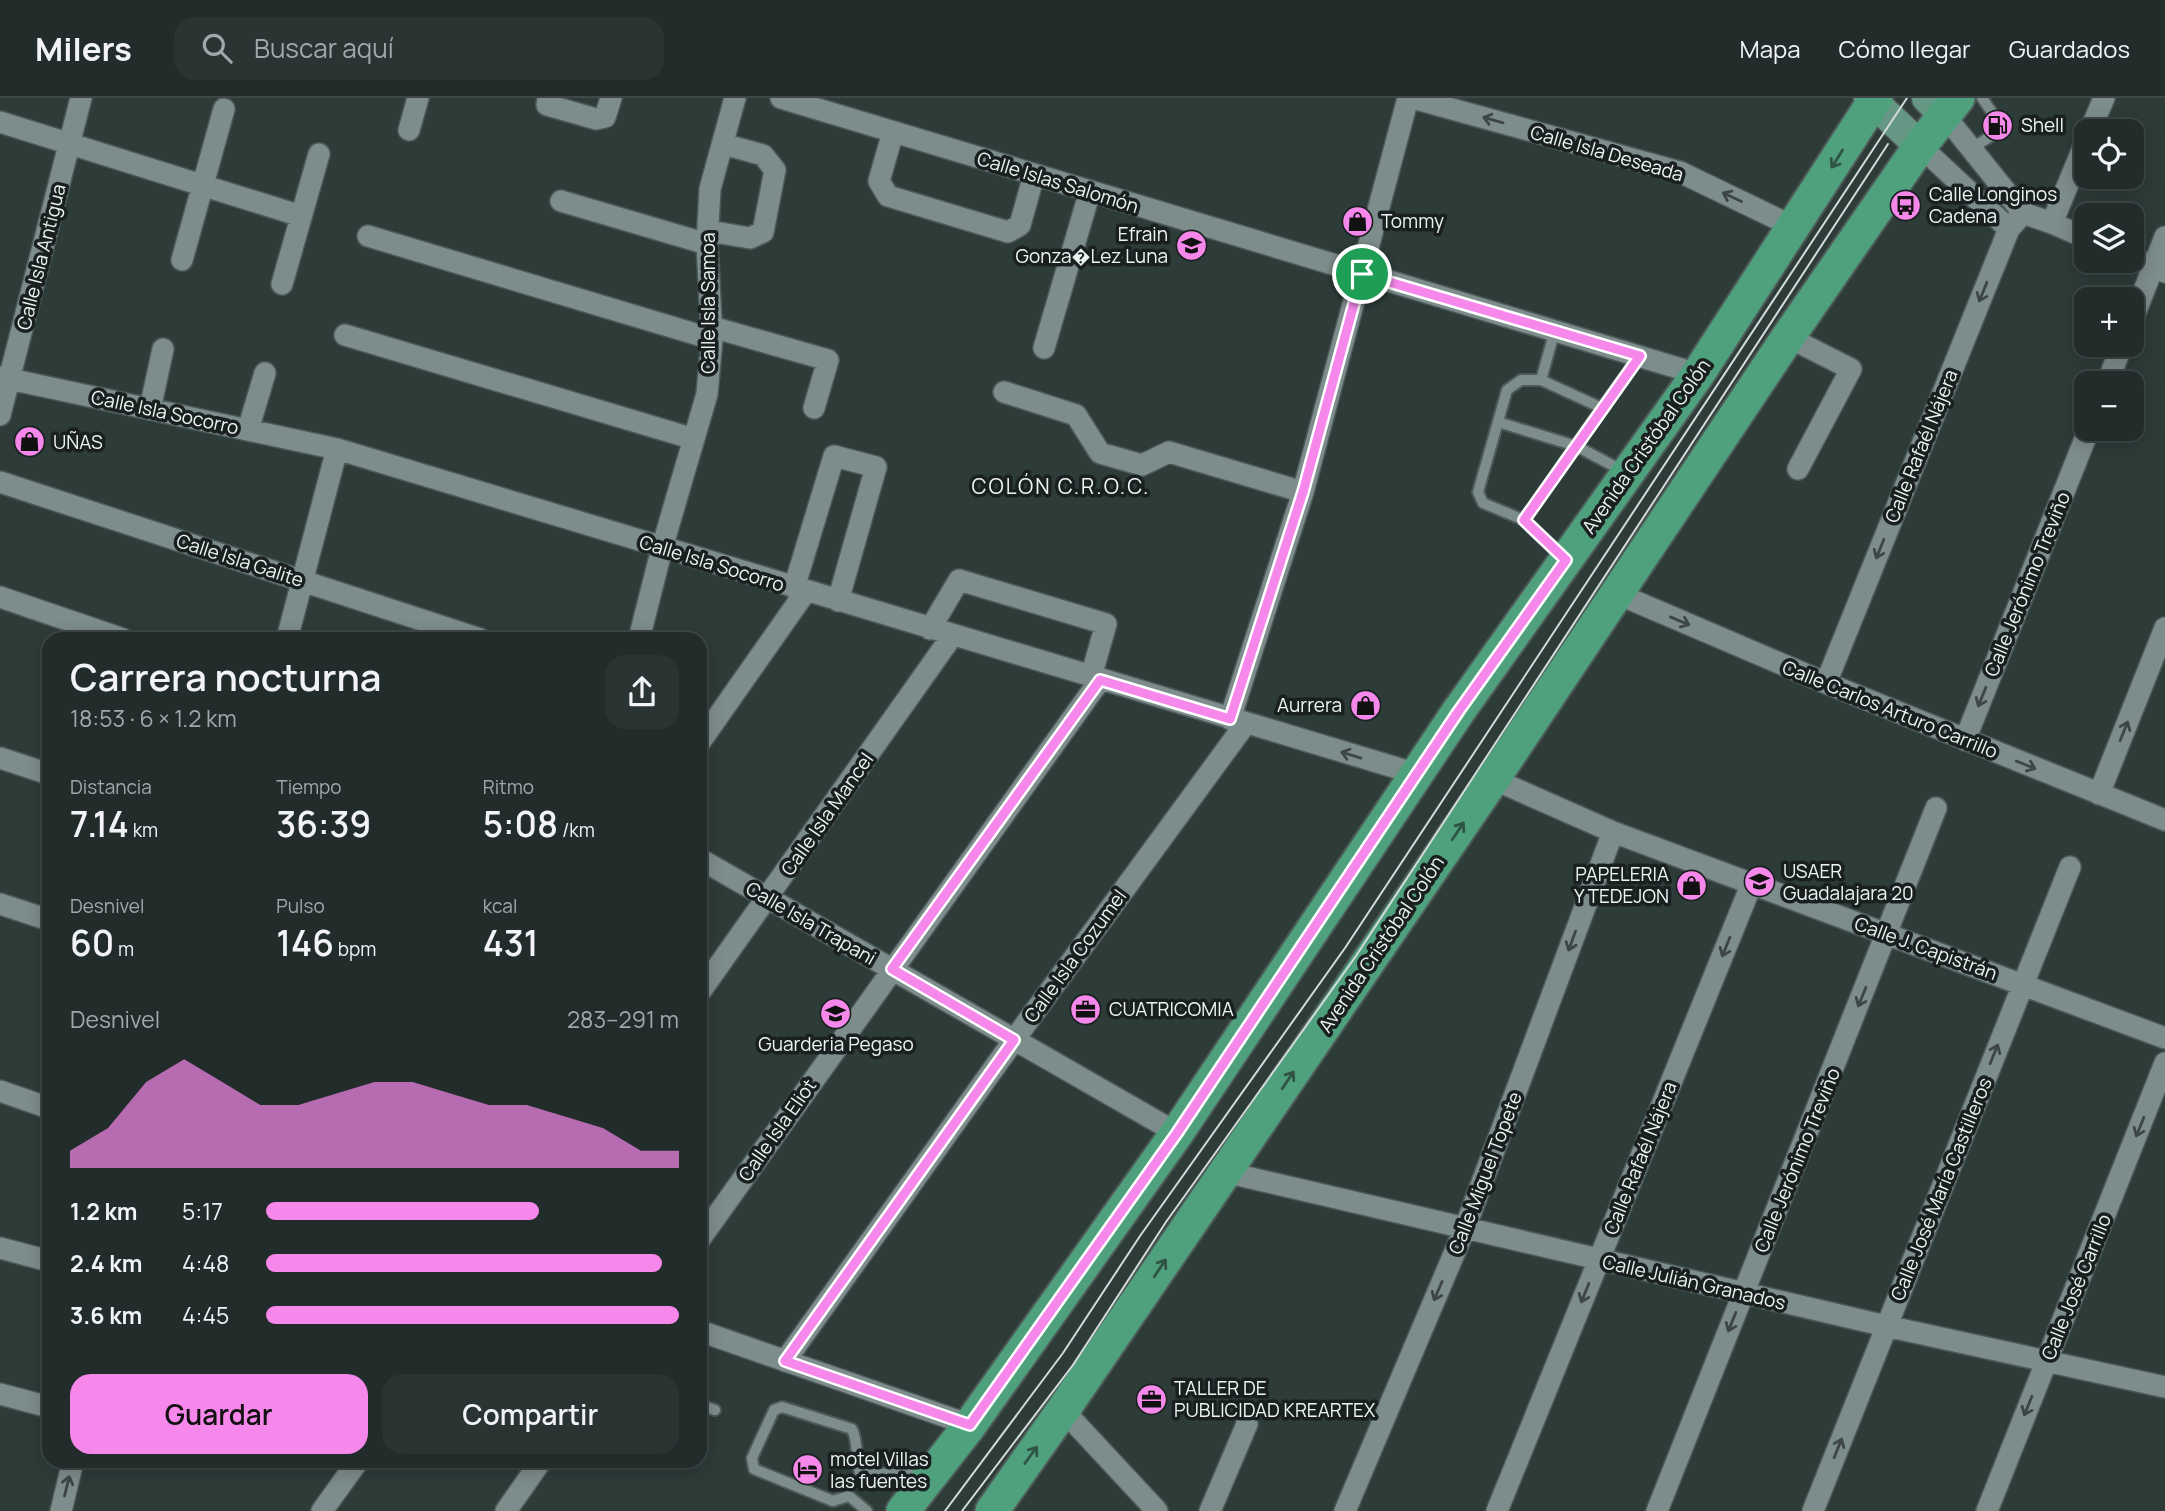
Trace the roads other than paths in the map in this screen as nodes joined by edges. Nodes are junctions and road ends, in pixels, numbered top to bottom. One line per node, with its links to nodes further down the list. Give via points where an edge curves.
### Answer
1 (81, 98): 17 (street, Calle Isla Antigua)
2 (418, 98): 15 (street)
3 (548, 98): 4 (street, via 547,105 597,119 605,117)
4 (611, 98)
5 (735, 98): 18 (street, Calle Isla Samoa)
6 (781, 98): 16 (street, Calle Islas Salomón)
7 (1410, 98): 30 (street, Calle Isla Deseada, one-way to 7, via 1680,172); 37 (street, Calle Isla Cozumel)
8 (1982, 98): 20 (lane, via 2003,128)
9 (2104, 98): 13 (street)
10 (1873, 99): 19 (street); 30 (main road, Avenida Cristóbal Colón, one-way to 30)
11 (1943, 104): 19 (main road, Avenida Cristóbal Colón); 20 (street)
12 (225, 109): 24 (street)
13 (2095, 119)
14 (0, 122): 17 (street)
15 (409, 130)
16 (893, 132): 23 (street, Calle Islas Salomón); 23 (street, via 879,181 888,196 1008,232 1020,225)
17 (70, 144): 24 (street); 49 (street, Calle Isla Antigua)
18 (723, 144): 34 (street, Calle Isla Samoa, via 710,189); 34 (street, via 763,155 775,170 762,232 750,238)
19 (1920, 146): 28 (street); 43 (main road, Avenida Cristóbal Colón)
20 (1971, 149): 28 (street)
21 (319, 154): 27 (street)
22 (2074, 170): 29 (street)
23 (1034, 175): 25 (street, Calle Islas Salomón)
24 (202, 187): 27 (street); 35 (street)
25 (1090, 191): 37 (street, Calle Islas Salomón); 44 (street)
26 (561, 201): 34 (street)
27 (301, 216): 38 (street)
28 (2016, 221): 29 (street); 82 (street, Calle Rafaél Nájera, one-way to 82)
29 (2052, 223): 31 (street)
30 (1794, 227): 48 (main road, Avenida Cristóbal Colón)
31 (2074, 233)
32 (368, 236): 41 (street)
33 (2165, 237): 36 (street)
34 (708, 238): 41 (street, Calle Isla Samoa)
35 (182, 260)
36 (2159, 270): 39 (street)
37 (1362, 274): 40 (street, Calle Islas Salomón); 65 (street, Calle Isla Cozumel)
38 (282, 284)
39 (2144, 298)
40 (1555, 330): 46 (street, Calle Islas Salomón); 50 (lane)
41 (712, 333): 52 (street, via 828,360); 58 (street, Calle Isla Samoa, via 707,394)
42 (345, 335): 58 (street)
43 (1788, 337): 62 (street, via 1851,369); 71 (main road, Avenida Cristóbal Colón)
44 (1044, 348)
45 (163, 349): 54 (street)
46 (1640, 356): 48 (street, Calle Islas Salomón); 53 (lane)
47 (265, 373): 57 (street)
48 (1698, 374): 63 (main road, Avenida Cristóbal Colón)
49 (5, 378): 54 (street, Calle Isla Socorro); 55 (street, Calle Isla Antigua)
50 (1541, 380): 53 (lane); 56 (lane, via 1521,380 1507,390)
51 (1004, 392): 65 (street, via 1076,415 1100,453 1142,465 1169,452)
52 (814, 408)
53 (1602, 408): 60 (lane)
54 (150, 409): 57 (street, Calle Isla Socorro)
55 (0, 415)
56 (1498, 422): 60 (lane); 66 (lane, via 1478,492 1483,503)
57 (248, 430): 61 (street, Calle Isla Socorro)
58 (694, 439): 67 (street, Calle Isla Samoa)
59 (2084, 441): 85 (street, Calle Jerónimo Treviño, one-way to 85)
60 (1576, 446): 63 (lane); 66 (lane)
61 (337, 449): 67 (street, Calle Isla Socorro); 69 (street)
62 (1798, 469)
63 (1627, 473): 68 (main road, Avenida Cristóbal Colón)
64 (0, 482): 69 (street, Calle Isla Galite)
65 (1303, 492): 83 (street, Calle Isla Cozumel)
66 (1524, 520): 68 (lane)
67 (662, 548): 70 (street, Calle Isla Socorro); 79 (street, Calle Isla Samoa)
68 (1566, 560): 88 (main road, Avenida Cristóbal Colón)
69 (303, 580): 77 (street); 78 (street, Calle Isla Galite)
70 (800, 589): 73 (street, Calle Isla Socorro); 73 (street, via 834,456 876,467); 84 (street)
71 (1618, 594): 82 (street, Calle Carlos Arturo Carrillo, one-way to 82); 89 (main road, Avenida Cristóbal Colón)
72 (0, 597): 76 (street)
73 (838, 601): 75 (street, Calle Isla Socorro)
74 (2165, 628): 90 (street, one-way to 74)
75 (930, 629): 80 (street, Calle Isla Socorro); 81 (street, Calle Isla Eliot, via 959,580 1106,624)
76 (102, 632)
77 (289, 632)
78 (459, 632)
79 (641, 632)
80 (952, 636): 81 (street, Calle Isla Socorro); 97 (street, Calle Isla Mancel)
81 (1095, 679): 83 (street, Calle Isla Socorro); 101 (street, Calle Isla Eliot)
82 (1826, 683): 85 (street, Calle Carlos Arturo Carrillo)
83 (1238, 721): 88 (street, Calle Isla Socorro, one-way to 83); 105 (street, Calle Isla Cozumel)
84 (707, 731)
85 (1965, 740): 90 (street, Calle Carlos Arturo Carrillo, one-way to 90)
86 (0, 758): 87 (street)
87 (42, 772)
88 (1417, 774): 109 (main road, Avenida Cristóbal Colón)
89 (1493, 779): 93 (street, Calle J. Capistrán); 110 (main road, Avenida Cristóbal Colón, one-way to 89)
90 (2099, 794): 92 (street, Calle Carlos Arturo Carrillo)
91 (1936, 808): 100 (street, Calle Jerónimo Treviño)
92 (2165, 820)
93 (1613, 832): 96 (street, Calle J. Capistrán); 111 (street, Calle Miguel Topete, one-way to 111)
94 (707, 863): 97 (street, Calle Isla Trapani)
95 (2070, 867): 103 (street, Calle José María Castilleros)
96 (1752, 883): 100 (street, Calle J. Capistrán); 115 (street, Calle Rafaél Nájera, one-way to 115)
97 (768, 898): 101 (street, Calle Isla Trapani); 102 (street, Calle Isla Mancel)
98 (0, 904): 99 (street)
99 (42, 918)
100 (1888, 934): 103 (street, Calle J. Capistrán); 116 (street, Calle Jerónimo Treviño, one-way to 116)
101 (892, 969): 105 (street, Calle Isla Trapani); 112 (street, Calle Isla Eliot)
102 (707, 982)
103 (2022, 984): 104 (street, Calle J. Capistrán); 117 (street, Calle José María Castilleros, one-way to 103)
104 (2165, 1038)
105 (1014, 1040): 109 (street, Calle Isla Trapani); 120 (street, Calle Isla Cozumel)
106 (2165, 1063): 119 (street, Calle José Carrillo, one-way to 119)
107 (0, 1091): 108 (street)
108 (42, 1106)
109 (1177, 1133): 128 (main road, Avenida Cristóbal Colón)
110 (1225, 1172): 111 (street, Calle Julián Granados); 126 (main road, Avenida Cristóbal Colón, one-way to 110)
111 (1465, 1228): 115 (street, Calle Julián Granados); 141 (street, Calle Miguel Topete, one-way to 141)
112 (707, 1229)
113 (0, 1248): 114 (street)
114 (42, 1259)
115 (1599, 1260): 116 (street, Calle Julián Granados); 142 (street, Calle Rafaél Nájera, one-way to 142)
116 (1744, 1293): 117 (street, Calle Julián Granados); 143 (street, Calle Jerónimo Treviño, one-way to 143)
117 (1886, 1326): 119 (street, Calle Julián Granados); 144 (street, Calle José María Castilleros, one-way to 117)
118 (707, 1333): 120 (street)
119 (2046, 1360): 121 (street, Calle Julián Granados); 145 (street, Calle José Carrillo, one-way to 145)
120 (785, 1361): 128 (street)
121 (2165, 1387)
122 (0, 1394): 123 (street)
123 (42, 1405)
124 (707, 1407): 125 (lane)
125 (715, 1410)
126 (1063, 1410): 133 (main road, Avenida Cristóbal Colón, one-way to 126); 139 (street)
127 (1247, 1423): 140 (street)
128 (970, 1425): 132 (main road, Avenida Cristóbal Colón)
129 (71, 1468): 134 (street, one-way to 129)
130 (353, 1468): 135 (street)
131 (536, 1468): 136 (street)
132 (930, 1476): 137 (lane, via 860,1474 852,1429 782,1407 774,1410 752,1458 754,1469 833,1501 849,1496); 138 (main road, Avenida Cristóbal Colón)
133 (993, 1509)
134 (61, 1511)
135 (322, 1511)
136 (506, 1511)
137 (867, 1511)
138 (903, 1511)
139 (1157, 1511)
140 (1210, 1511)
141 (1345, 1511)
142 (1497, 1511)
143 (1657, 1511)
144 (1812, 1511)
145 (1987, 1511)

